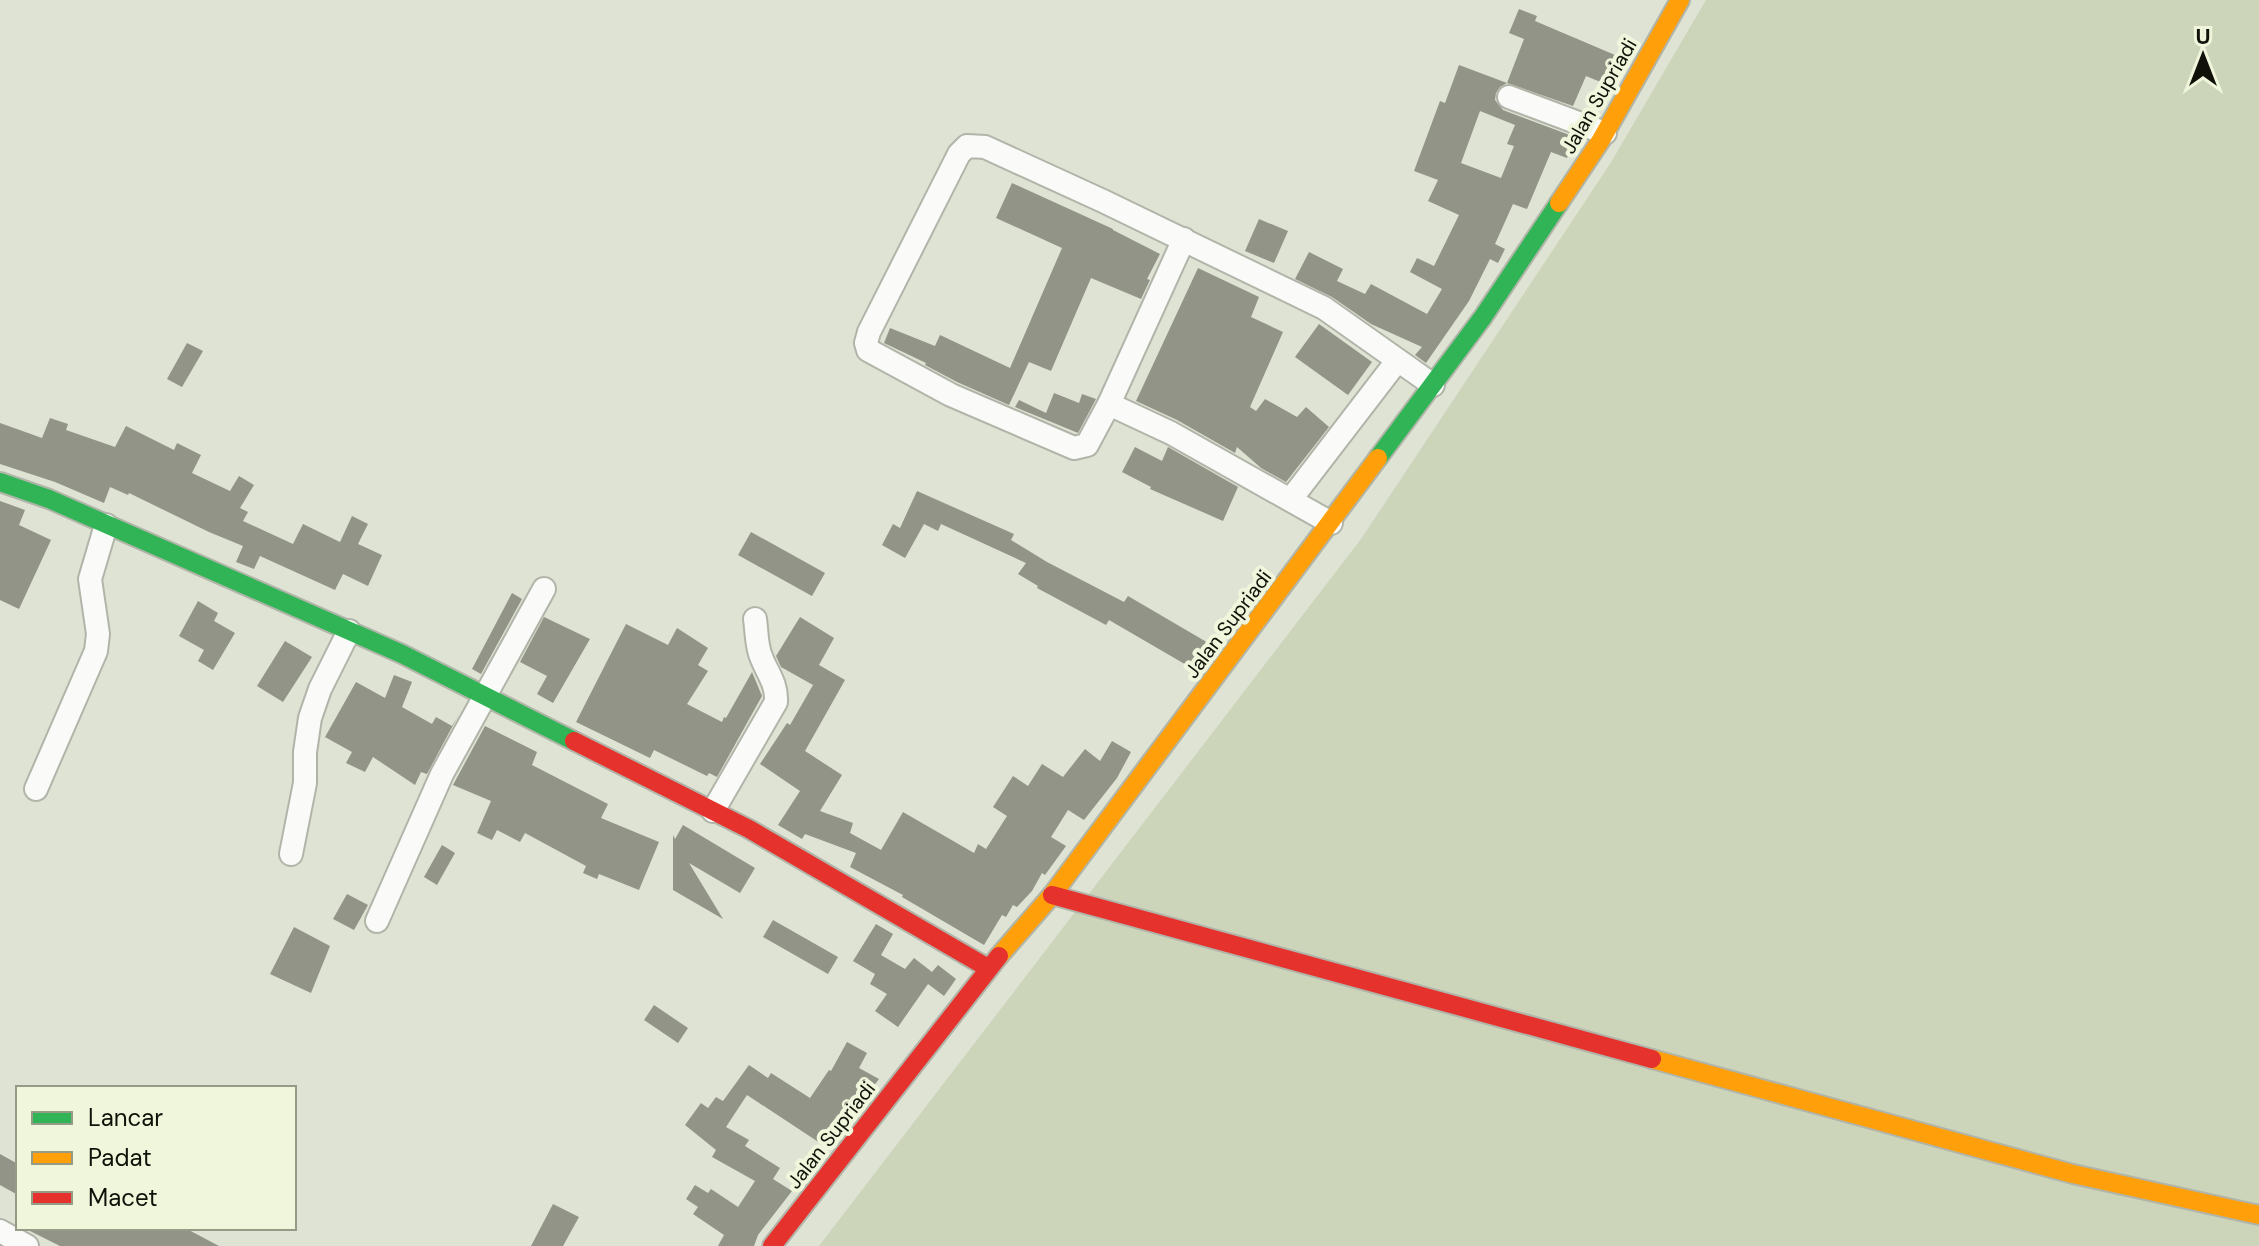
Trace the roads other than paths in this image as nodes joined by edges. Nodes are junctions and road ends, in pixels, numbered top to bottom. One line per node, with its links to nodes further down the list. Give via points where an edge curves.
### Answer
1 (1680, 0): 3 (street, Jalan Supriadi)
2 (1509, 97): 3 (street)
3 (1605, 133): 6 (street, Jalan Supriadi)
4 (1184, 239): 5 (street, via 1324,308); 7 (street); 7 (street, via 985,147 967,146 866,338 872,353 951,395 1074,448 1087,445)
5 (1397, 361): 6 (street); 9 (street)
6 (1433, 385): 10 (street, Jalan Supriadi)
7 (1109, 404): 9 (street)
8 (0, 482): 11 (street)
9 (1291, 499): 10 (street)
10 (1331, 523): 19 (street, Jalan Supriadi)
11 (106, 525): 14 (street); 16 (street, via 90,579 96,651)
12 (544, 589): 15 (street)
13 (755, 619): 17 (street, via 776,702)
14 (349, 631): 15 (street); 18 (street, via 310,718 305,783)
15 (486, 697): 17 (street); 20 (street, via 442,774)
16 (36, 789)
17 (713, 811): 21 (street)
18 (291, 854)
19 (1052, 895): 21 (street, Jalan Supriadi); 22 (street, via 2073,1174)
20 (377, 921)
21 (988, 968): 25 (street, Jalan Supriadi)
22 (2259, 1215)
23 (0, 1231): 24 (street)
24 (27, 1246)
25 (772, 1246)

